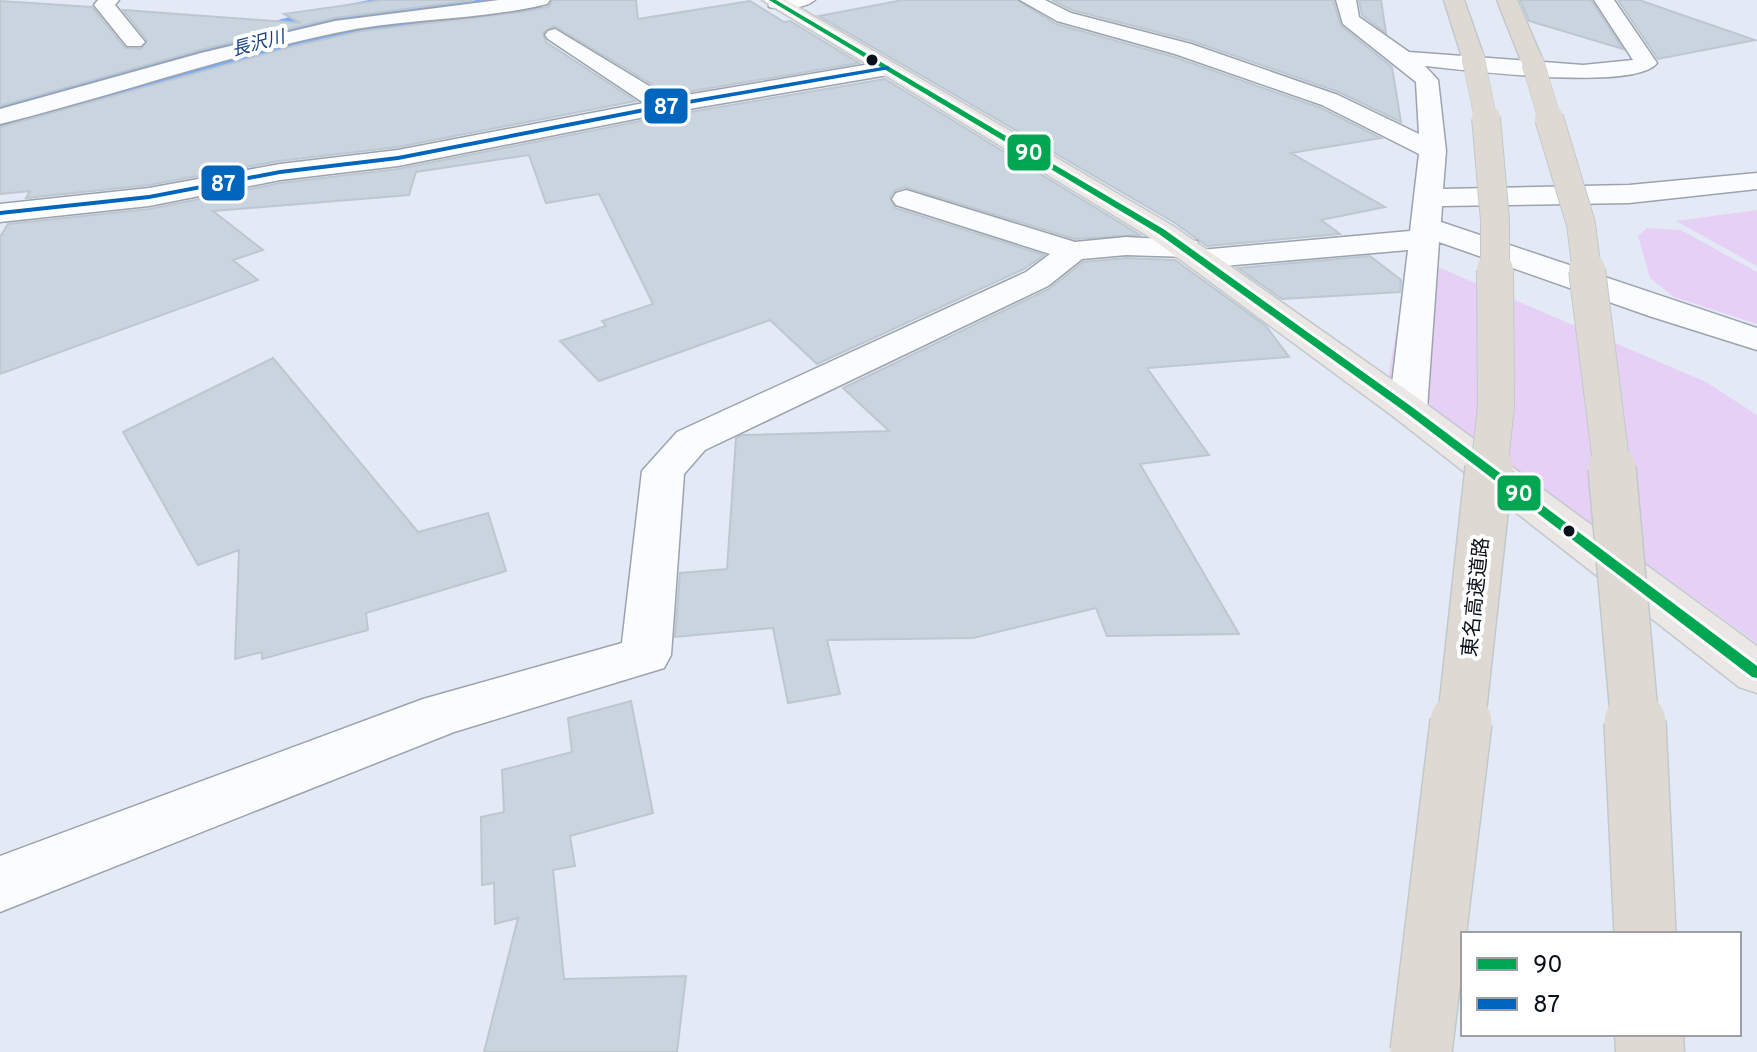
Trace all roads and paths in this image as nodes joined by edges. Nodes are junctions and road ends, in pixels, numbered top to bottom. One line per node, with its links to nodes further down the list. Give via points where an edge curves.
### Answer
1 (109, 0): 11 (street, via 104,5)
2 (540, 0): 15 (street, via 332,27)
3 (805, 0): 9 (street)
4 (1030, 0): 16 (street, via 1064,17 1183,49 1330,100)
5 (1346, 0): 12 (street, via 1350,20)
6 (1454, 0): 28 (highway, 東名高速道路, bridge, via 1488,127 1495,220 1496,406)
7 (1507, 0): 27 (highway, bridge, via 1533,63 1581,224 1613,479 1638,762)
8 (1604, 0): 12 (street, via 1646,63 1583,72)
9 (774, 1): 13 (main road)
10 (555, 35): 14 (street)
11 (134, 42)
12 (1403, 58): 16 (street, via 1427,80)
13 (888, 68): 14 (street); 22 (main road)
14 (665, 106): 19 (street, via 398,158 280,172 149,197)
15 (0, 117)
16 (1433, 151): 20 (street)
17 (1757, 181): 20 (street)
18 (906, 199): 21 (street)
19 (0, 213)
20 (1426, 221): 22 (street); 23 (street); 24 (street)
21 (1073, 251): 22 (street, via 1126,246); 26 (street, via 1037,279 691,441 663,471 646,655 442,714)
22 (1194, 254): 24 (main road)
23 (1757, 339)
24 (1408, 409): 25 (main road)
25 (1757, 673)
26 (0, 884)
27 (1645, 932)
28 (1421, 1052)

